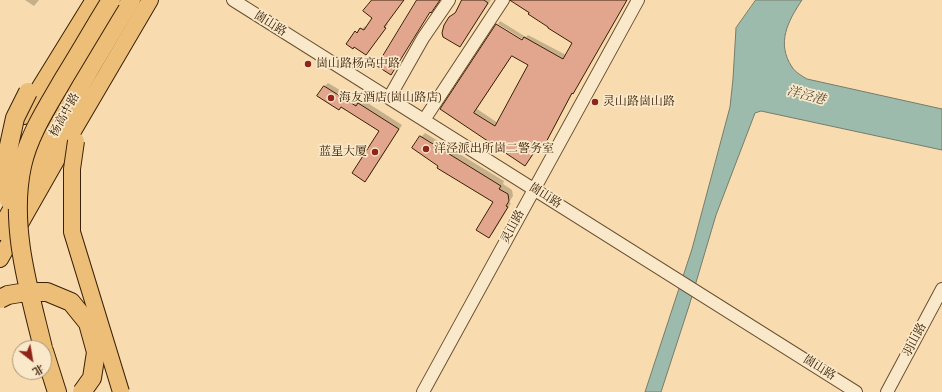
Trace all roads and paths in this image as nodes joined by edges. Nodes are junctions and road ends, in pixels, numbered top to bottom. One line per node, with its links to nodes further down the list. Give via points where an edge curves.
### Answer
1 (84, 0): 18 (highway, bridge, via 15,118 8,150 8,188 11,225)
2 (95, 0): 13 (highway)
3 (111, 0): 18 (highway, bridge, via 32,136 22,165 19,186)
4 (131, 0): 17 (highway, 杨高中路)
5 (150, 0): 10 (main road)
6 (233, 0): 11 (street, 崮山路)
7 (449, 0): 11 (street)
8 (503, 0): 12 (street)
9 (638, 0): 16 (street, 灵山路)
10 (93, 97): 19 (main road); 26 (main road, bridge, via 76,141 72,169 72,232)
11 (388, 98): 12 (street, 崮山路)
12 (424, 120): 16 (street, 崮山路)
13 (16, 127): 14 (highway); 15 (highway)
14 (0, 144)
15 (0, 154)
16 (534, 189): 27 (street, 灵山路); 28 (street, 崮山路)
17 (0, 230)
18 (21, 255): 22 (highway, bridge)
19 (0, 259)
20 (942, 289): 29 (street, 羽山路)
21 (0, 299): 25 (highway, bridge, via 26,292 47,292 71,302 88,324 96,352 92,378)
22 (41, 340)
23 (52, 379): 24 (highway)
24 (55, 390)
25 (82, 392)
26 (121, 392)
27 (423, 392)
28 (856, 392)
29 (887, 392)

